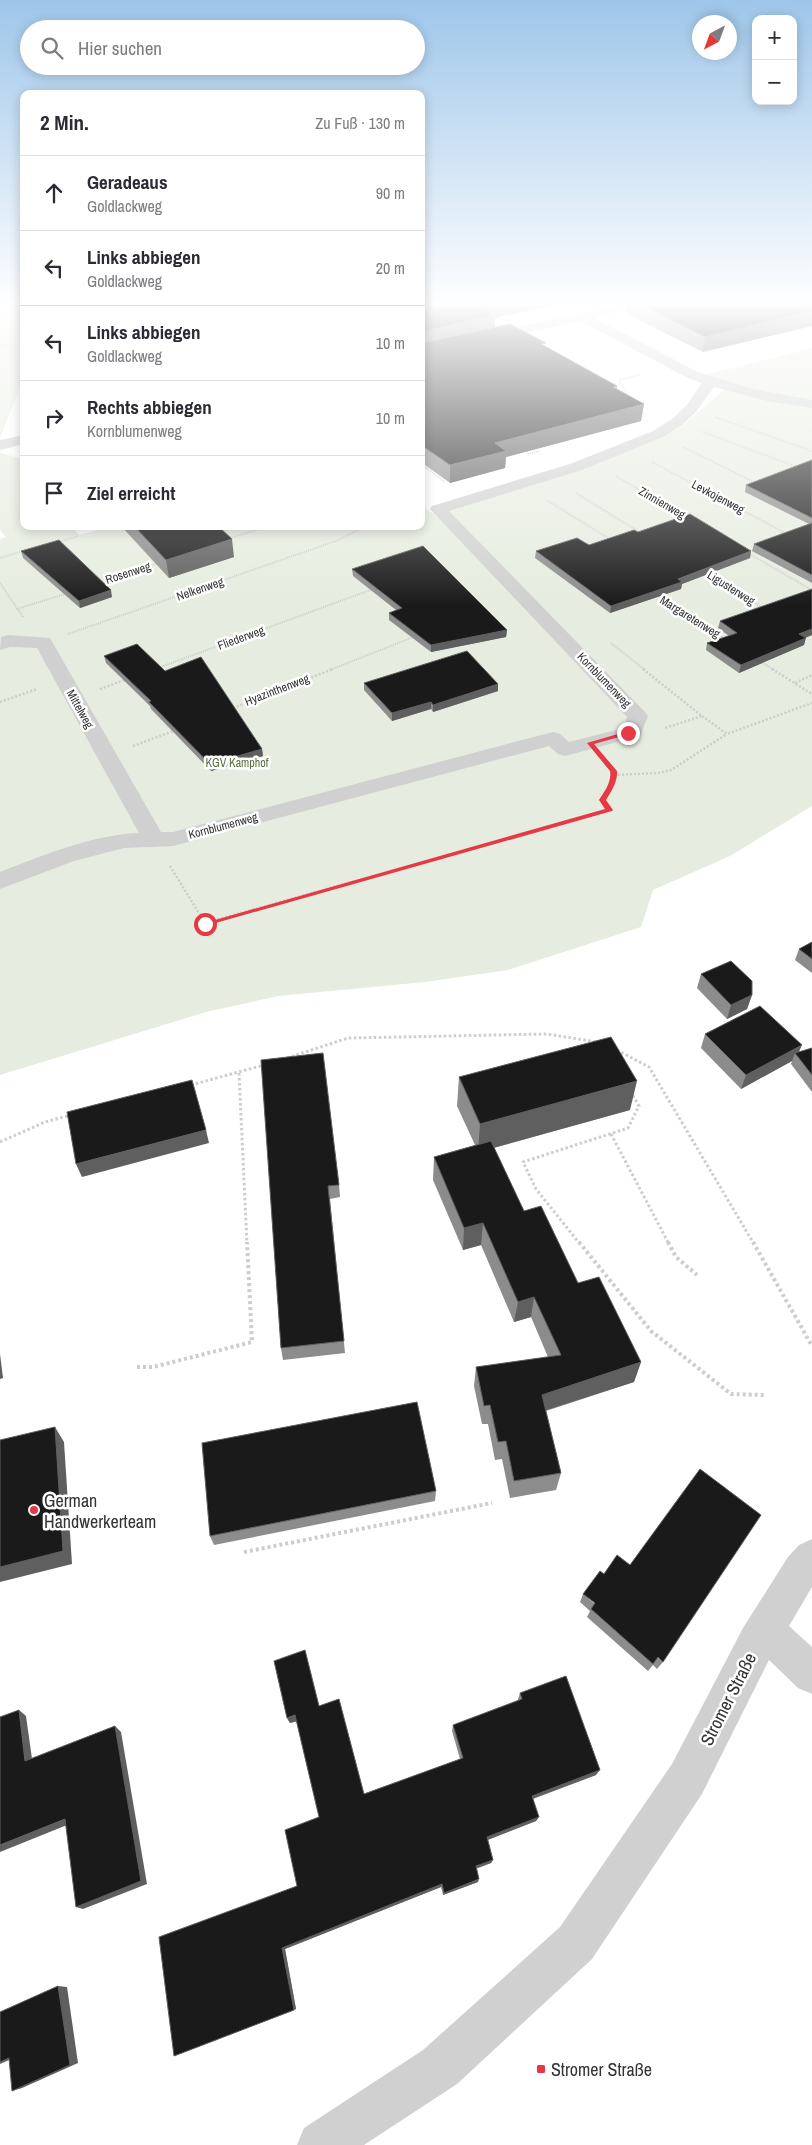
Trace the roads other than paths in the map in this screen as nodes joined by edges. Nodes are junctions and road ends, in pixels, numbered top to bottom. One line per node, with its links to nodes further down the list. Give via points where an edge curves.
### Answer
1 (692, 405): 6 (street, Kornblumenweg, via 658,434 590,461 438,508 638,716 633,732 565,750 553,738 173,839)
2 (20, 440): 3 (street)
3 (3, 444): 4 (street)
4 (20, 451)
5 (0, 644): 6 (street, Mittelweg, via 8,641 43,642)
6 (154, 840): 7 (street, Kornblumenweg, via 124,841 67,855)
7 (0, 881)
8 (812, 1558): 9 (street, Stromer Straße, via 801,1570)
9 (765, 1630): 10 (street); 11 (street, Stromer Straße, via 687,1779 576,1944 440,2067)
10 (812, 1674)
11 (321, 2145)

